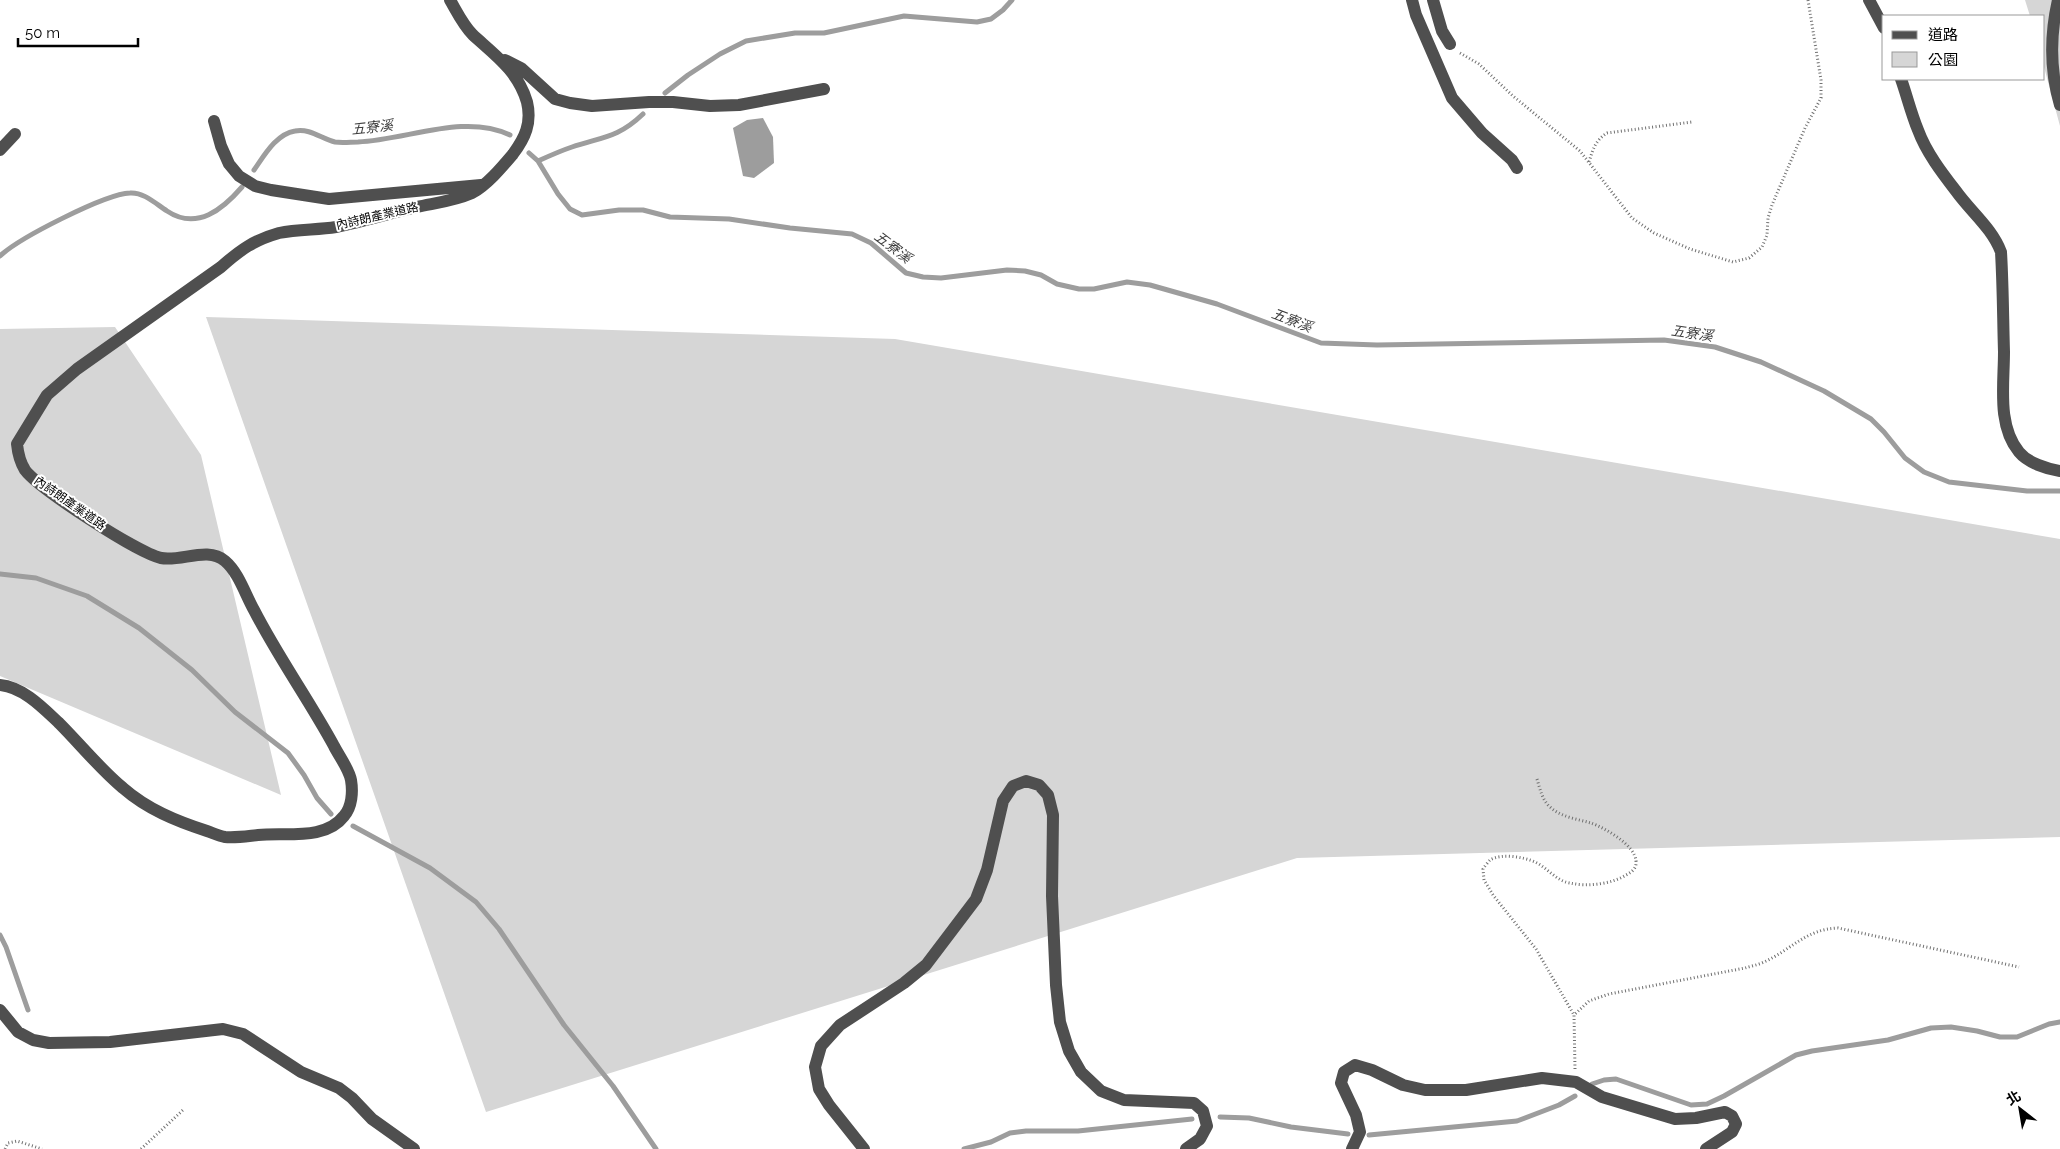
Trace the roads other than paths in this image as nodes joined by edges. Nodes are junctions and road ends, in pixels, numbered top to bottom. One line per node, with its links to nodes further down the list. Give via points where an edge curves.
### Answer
1 (450, 0): 8 (lane, 內詩朗產業道路, via 473,34)
2 (1412, 0): 15 (lane, via 1452,98)
3 (1433, 0): 7 (lane, via 1442,31)
4 (1870, 0): 6 (lane)
5 (2058, 0): 11 (lane, via 2052,65)
6 (1882, 24)
7 (1450, 44)
8 (500, 58): 10 (lane, via 521,68 556,99 592,106 649,102 739,105); 16 (lane, 內詩朗產業道路, via 513,74 526,101 530,120 527,132 516,149)
9 (1901, 80): 17 (lane, via 1926,147 1956,192 1997,240 2001,252 2003,395 2011,441 2029,461)
10 (824, 89)
11 (2060, 105)
12 (214, 121): 16 (lane, via 229,164 239,176 255,186 272,190 329,199)
13 (15, 134): 14 (lane)
14 (0, 150)
15 (1517, 168)
16 (484, 184): 18 (lane, 內詩朗產業道路, via 450,201 335,227 279,234 241,248 221,267 47,395 17,444 19,459 33,478 141,551 175,560 214,555 225,561 351,778 352,800 344,817 327,829 303,834 225,836 195,827 151,809 122,787 46,711 20,692)
17 (2060, 471)
18 (0, 685)
19 (0, 1010): 20 (lane, via 18,1032 34,1040 50,1042 110,1042 223,1029 243,1034 301,1072 339,1088 372,1119)
20 (414, 1149)
21 (864, 1149): 22 (lane, via 819,1089 815,1067 821,1046 840,1025 926,965 976,899 987,870 1003,801 1013,786 1026,781 1039,785 1048,795 1053,815 1056,985 1060,1022 1069,1051 1081,1072 1101,1091 1124,1100 1194,1103 1203,1111 1207,1126 1200,1139)
22 (1186, 1149)
23 (1352, 1149): 24 (lane, via 1360,1132 1356,1115 1341,1084 1344,1072 1356,1065 1403,1085 1425,1090 1466,1090 1542,1078 1576,1082 1602,1096 1675,1119 1726,1112 1736,1124 1732,1132)
24 (1706, 1149)

